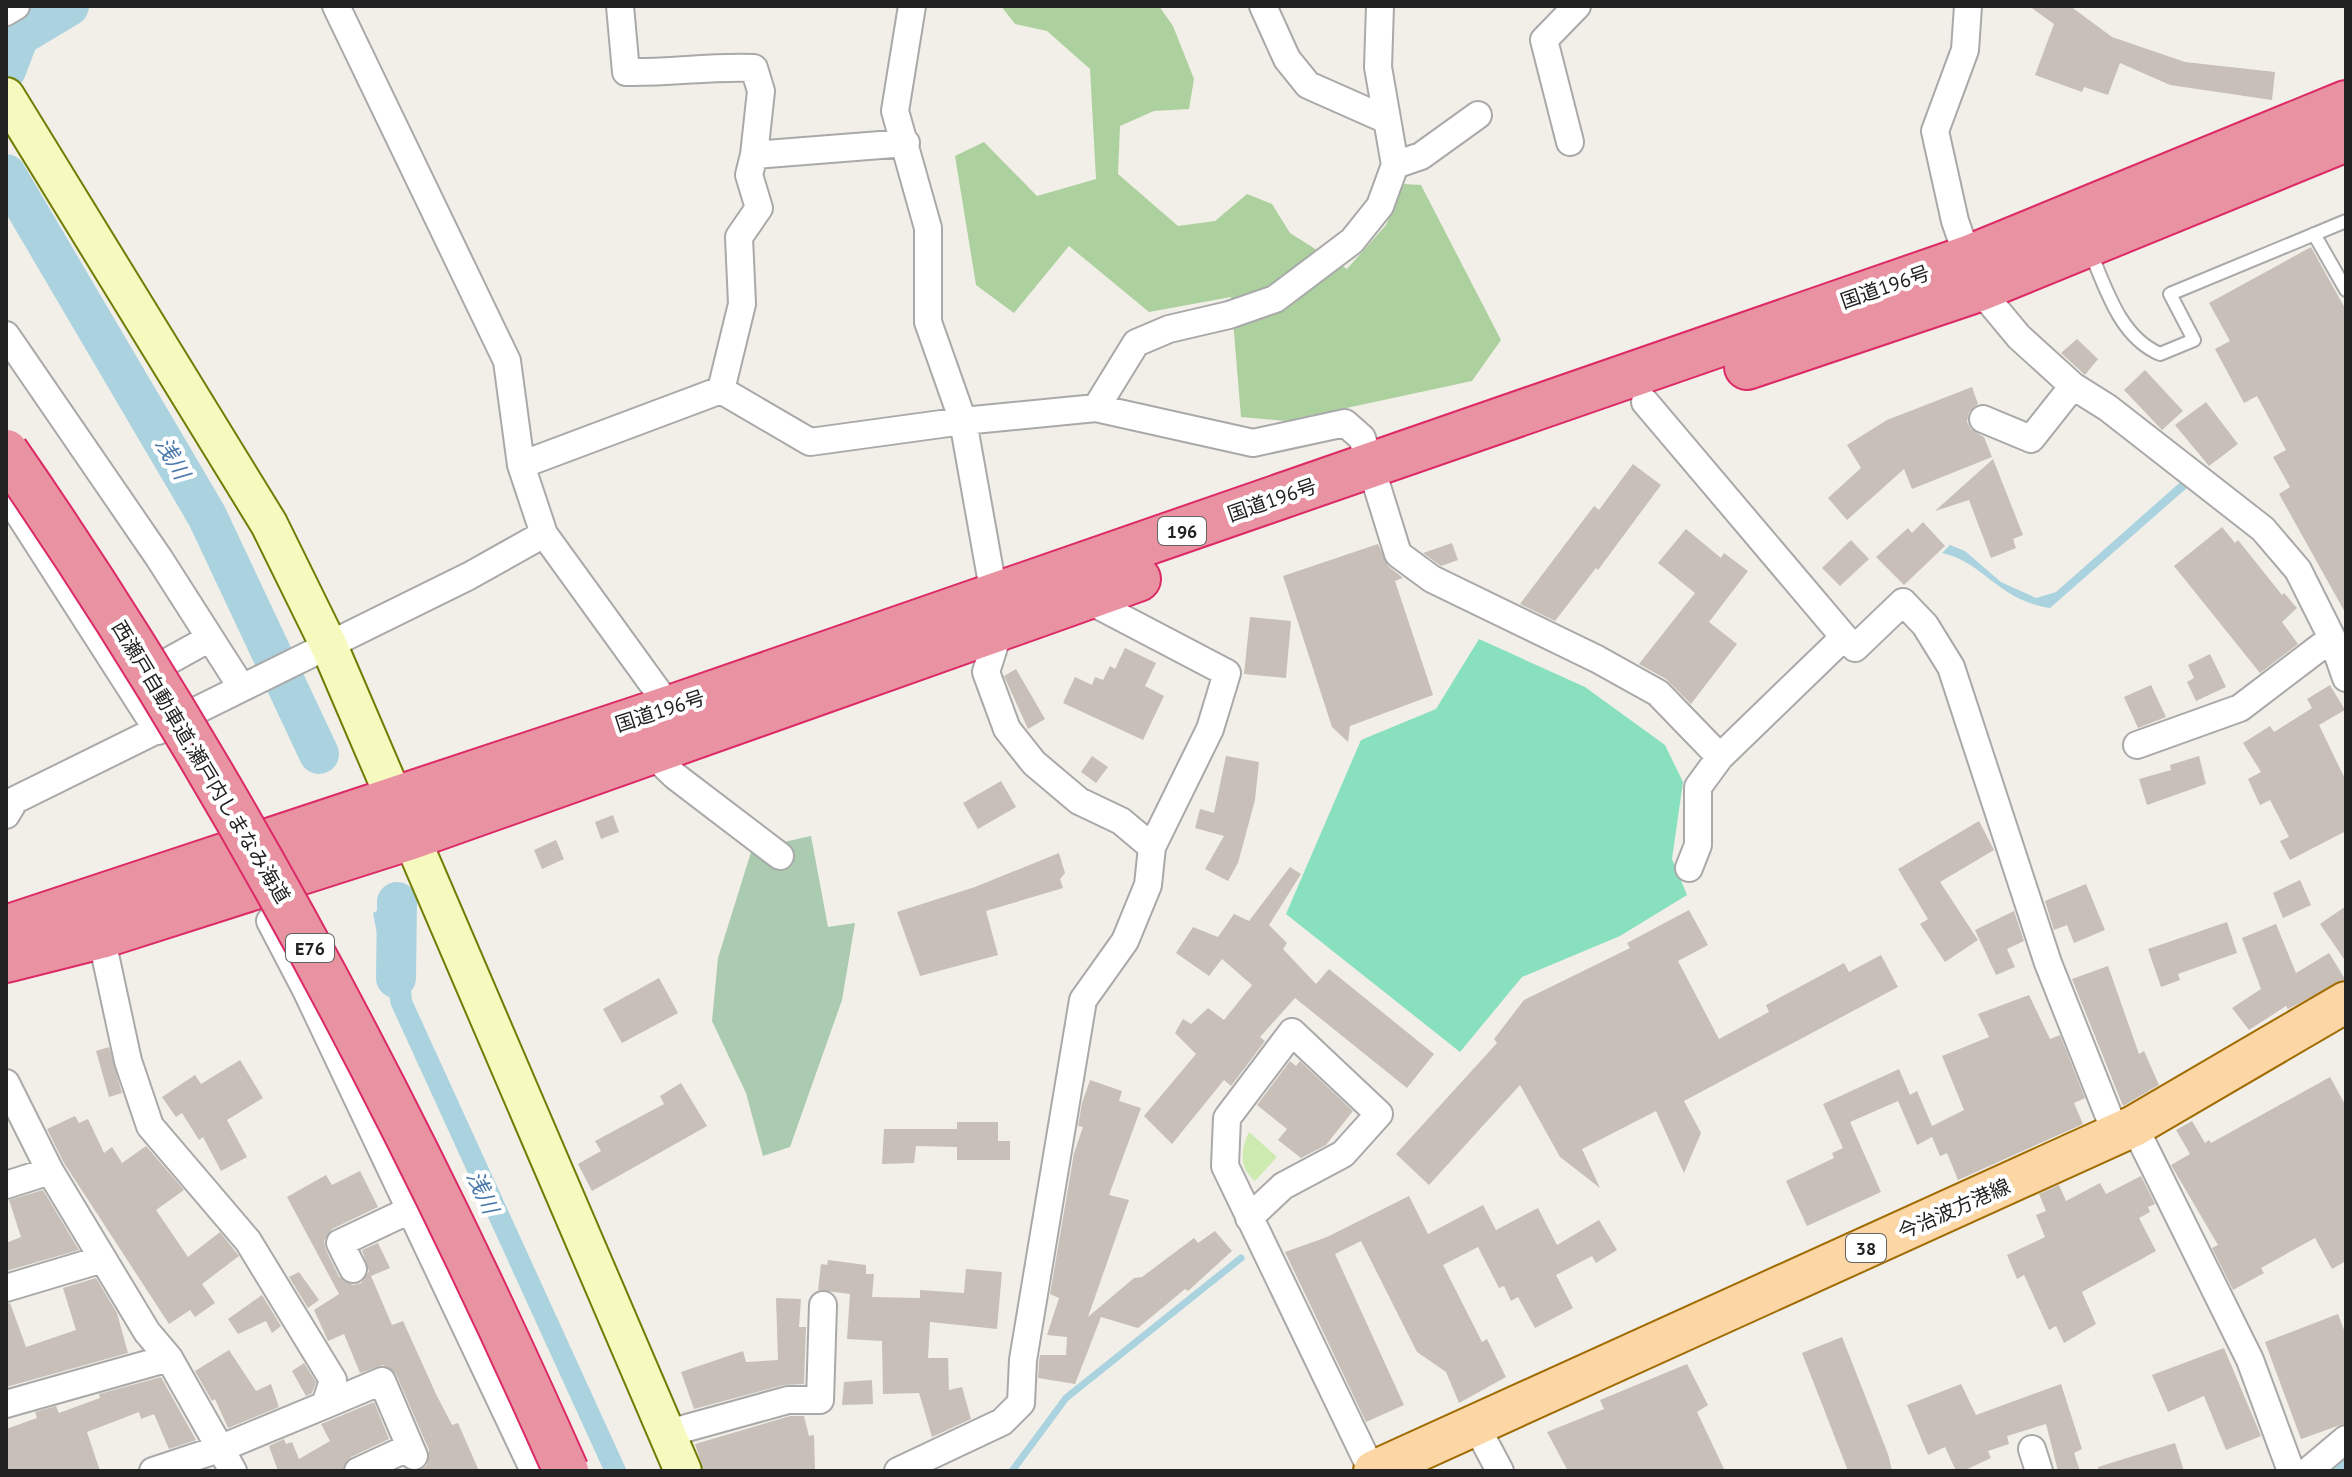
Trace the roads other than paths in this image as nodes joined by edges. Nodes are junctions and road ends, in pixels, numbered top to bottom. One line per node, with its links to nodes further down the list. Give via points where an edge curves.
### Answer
1 (16, 6): 9 (street)
2 (336, 6): 32 (street, via 507,361)
3 (620, 6): 17 (street, via 626,72 754,68 761,91)
4 (912, 6): 16 (street, via 895,111)
5 (1263, 6): 13 (street, via 1287,59 1308,85)
6 (1380, 6): 13 (street, via 1378,67)
7 (1577, 6): 15 (street, via 1544,40)
8 (1968, 6): 22 (street, via 1965,50 1935,131 1955,221)
9 (6, 12)
10 (6, 96): 41 (street, via 269,524)
11 (2346, 103): 22 (highway, 国道196号 / 196)
12 (1478, 115): 18 (street, via 1421,156)
13 (1387, 120): 18 (street)
14 (2346, 139): 21 (highway, 国道196号 / 196)
15 (1570, 142)
16 (906, 143): 17 (street); 30 (street, via 928,228 928,322)
17 (754, 155): 26 (street, via 749,175 759,208 739,237 742,304)
18 (1395, 165): 28 (street, via 1380,206 1352,241 1275,299 1136,343)
19 (2346, 221): 20 (lane)
20 (2314, 234): 21 (lane, via 2170,294 2194,340 2160,354 2125,326); 23 (lane)
21 (2087, 245): 22 (highway, 国道196号 / 196)
22 (1974, 274): 25 (street, via 2019,337); 27 (highway, 国道196号 / 196); 33 (highway, 国道196号 / 196)
23 (2346, 290)
24 (6, 335): 39 (street)
25 (2073, 386): 29 (street, via 2031,439); 40 (street, via 2263,529 2298,570)
26 (721, 390): 30 (street, via 810,442); 32 (street)
27 (1645, 402): 33 (highway, 国道196号 / 196); 38 (street)
28 (1096, 408): 30 (street); 33 (street, via 1253,443 1345,423 1362,438)
29 (1983, 419)
30 (963, 421): 37 (street)
31 (6, 452): 81 (highway, 西瀬戸自動車道;瀬戸内しまなみ海道 / E76, bridge, via 168,700 285,901 396,1111)
32 (521, 465): 35 (street)
33 (1374, 479): 36 (highway, 国道196号 / 196); 37 (highway, 国道196号 / 196); 49 (street, via 1398,554 1432,579 1658,693)
34 (6, 494): 43 (street)
35 (544, 534): 41 (street); 45 (street)
36 (1084, 598): 37 (highway, 国道196号 / 196); 53 (street, via 1227,673 1210,729)
37 (997, 612): 45 (highway, 国道196号 / 196); 48 (highway, 国道196号 / 196); 53 (street, via 986,672 1007,729 1034,763 1079,801 1121,821)
38 (1844, 637): 49 (street); 62 (street, via 1855,648 1903,602 1925,625 1951,667 2048,963)
39 (210, 638): 43 (street); 44 (street)
40 (2332, 638): 42 (street); 47 (street, via 2240,708)
41 (329, 646): 44 (street); 50 (street)
42 (2346, 678)
43 (128, 683): 46 (street)
44 (242, 688): 46 (street)
45 (670, 708): 50 (highway, 国道196号 / 196)
46 (158, 731): 51 (street)
47 (2137, 745)
48 (649, 751): 52 (highway, 国道196号 / 196); 54 (street)
49 (1720, 757): 55 (street, via 1698,787 1698,845)
50 (395, 797): 52 (street); 57 (highway, 国道196号 / 196)
51 (9, 798)
52 (411, 837): 58 (highway, 国道196号 / 196); 75 (street)
53 (1152, 847): 83 (street, via 1148,885 1125,941 1083,1000 1023,1360 1021,1403 1002,1422)
54 (780, 856)
55 (1689, 868)
56 (270, 921): 65 (street)
57 (6, 928)
58 (101, 936): 59 (highway, 国道196号 / 196); 73 (street, via 128,1061 150,1126 256,1254 333,1380)
59 (6, 960)
60 (2346, 1002): 62 (main road, 今治波方港線 / 38)
61 (6, 1083): 63 (street)
62 (2125, 1130): 74 (main road, 今治波方港線 / 38); 86 (street, via 2250,1360)
63 (50, 1171): 64 (street); 67 (street)
64 (6, 1185)
65 (412, 1209): 68 (street, via 340,1243); 80 (street)
66 (1249, 1218): 66 (street, via 1225,1166 1227,1118 1292,1032 1379,1114 1343,1154 1283,1186); 84 (street)
67 (103, 1259): 69 (street); 71 (street)
68 (353, 1269)
69 (6, 1288)
70 (823, 1305): 75 (street, via 820,1400 788,1400)
71 (169, 1358): 72 (street); 77 (street)
72 (6, 1404)
73 (325, 1405): 77 (street); 79 (street, via 382,1381 412,1452)
74 (1476, 1426): 84 (main road, 今治波方港線 / 38); 85 (street)
75 (665, 1434): 82 (street)
76 (2346, 1439): 87 (street)
77 (226, 1460): 78 (street)
78 (153, 1471)
79 (358, 1471)
80 (534, 1471)
81 (566, 1471)
82 (683, 1471)
83 (898, 1471)
84 (1373, 1471)
85 (1500, 1471)
86 (2291, 1471)
87 (2308, 1471)

